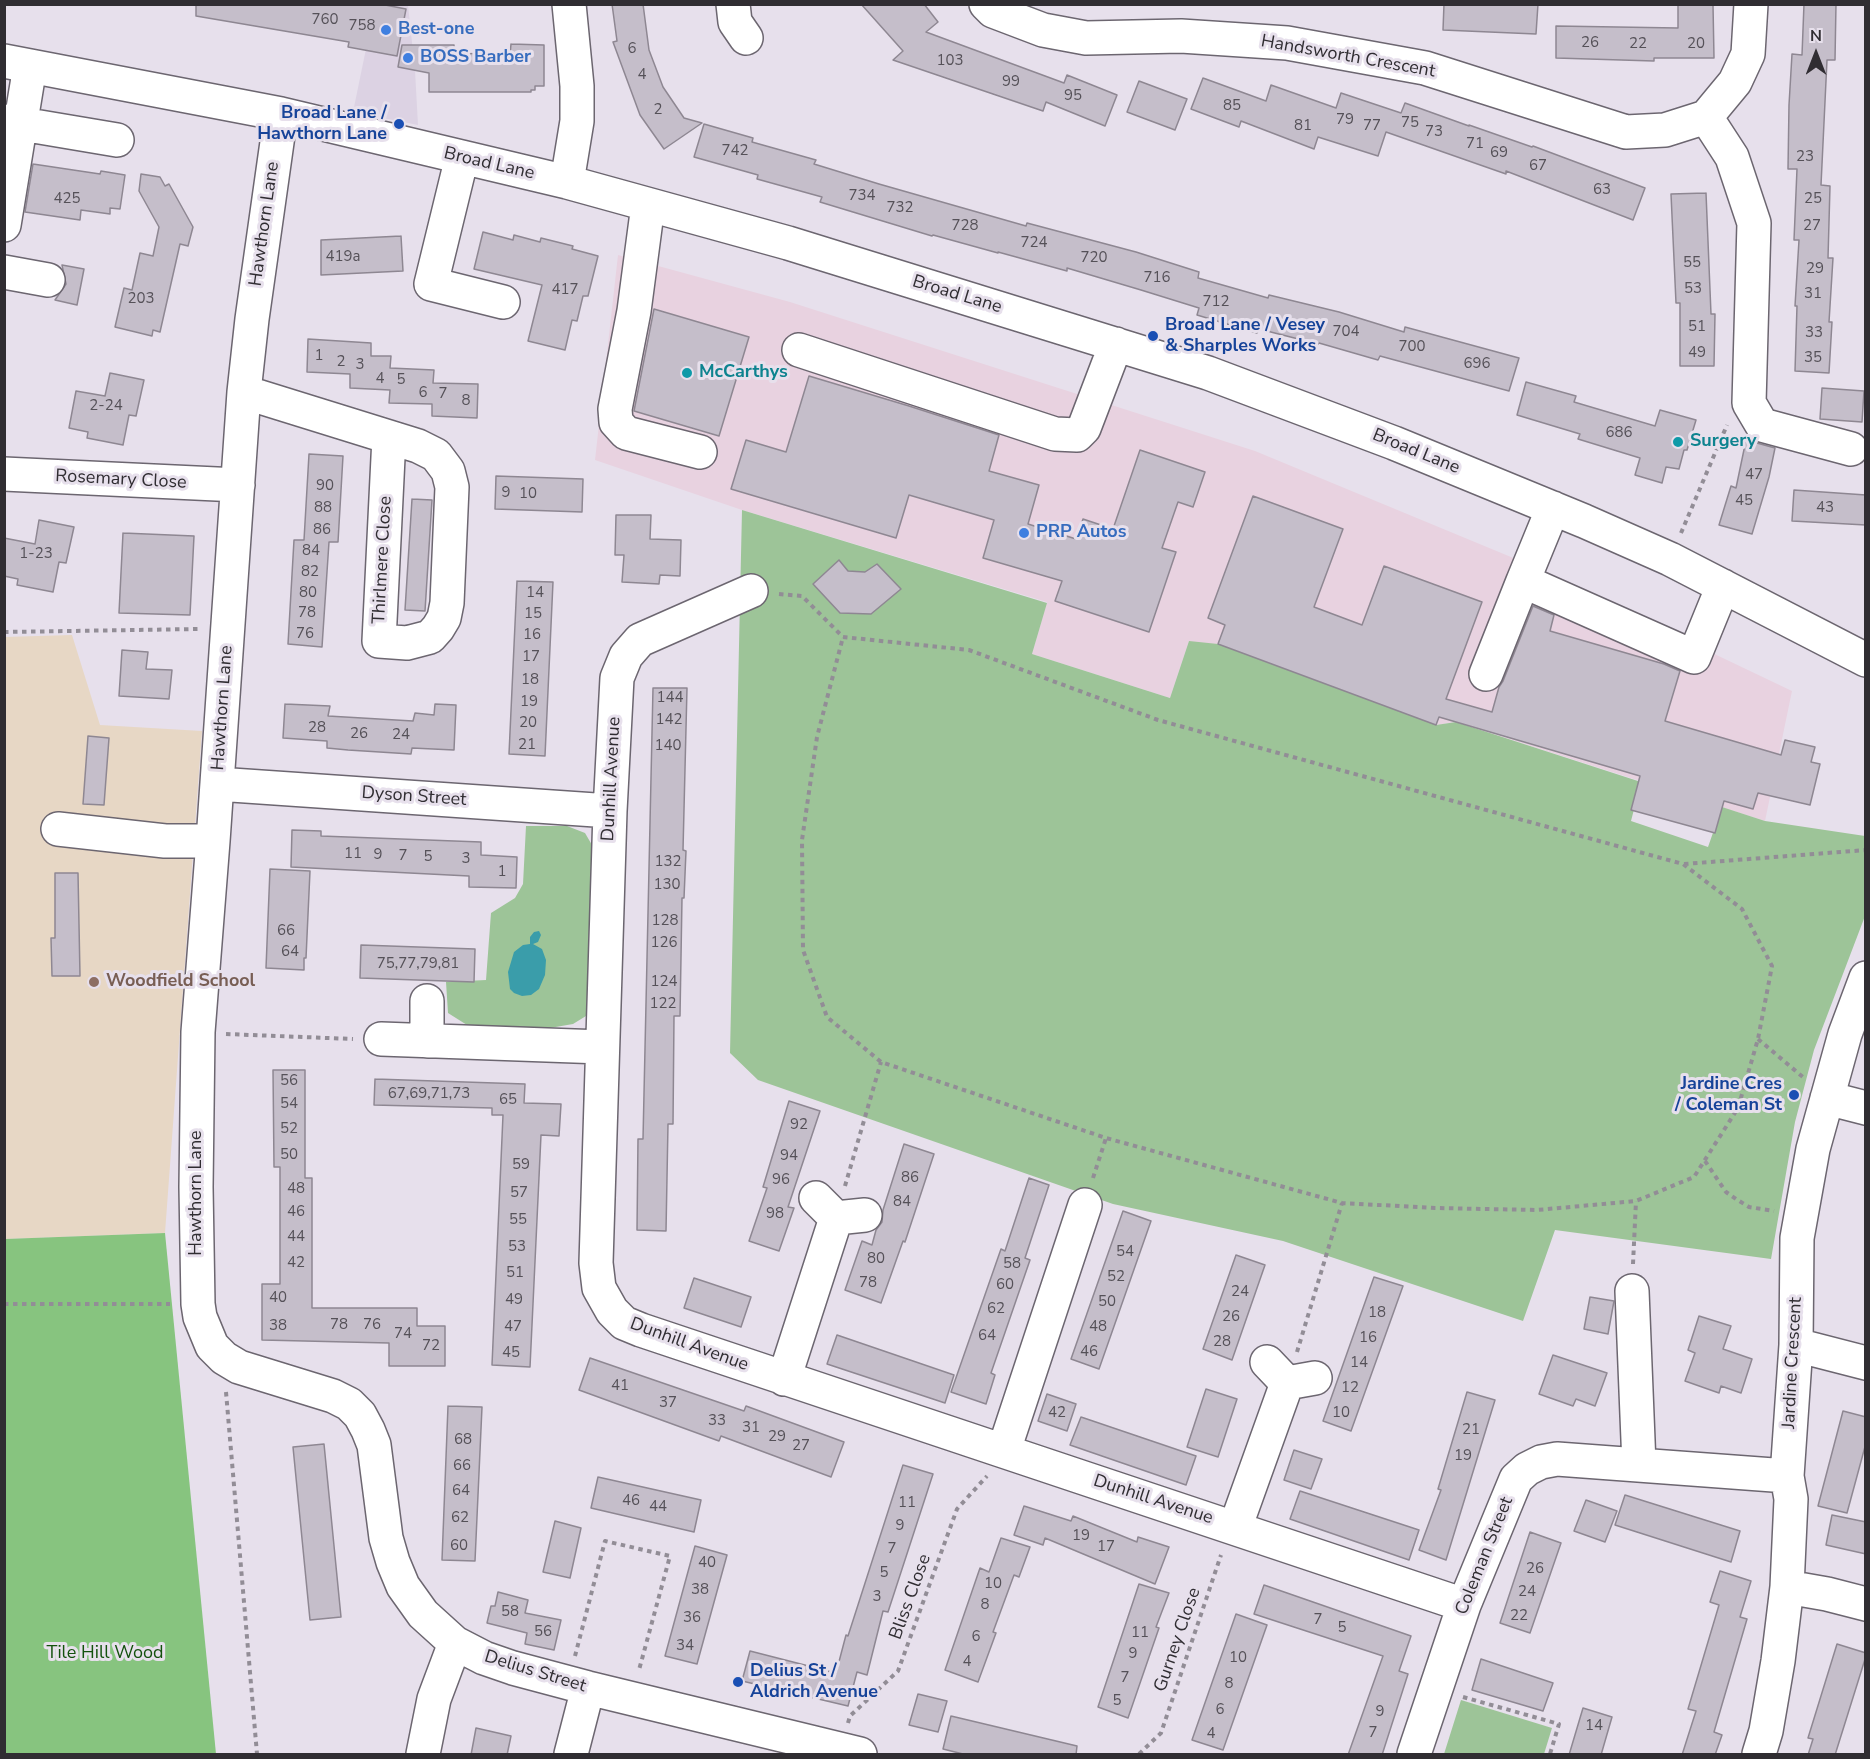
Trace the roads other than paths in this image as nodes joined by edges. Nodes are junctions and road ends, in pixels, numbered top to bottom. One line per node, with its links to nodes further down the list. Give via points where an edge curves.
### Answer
1 (569, 4): 12 (street, via 577,120)
2 (733, 4): 5 (street, via 735,22)
3 (986, 4): 8 (street, Handsworth Crescent, via 993,11 1043,30 1086,38 1181,36 1287,43 1425,68 1626,132 1665,130)
4 (1751, 4): 8 (street, via 1748,54 1735,82)
5 (746, 38)
6 (17, 64): 7 (street, Broad Lane); 9 (street)
7 (281, 114): 11 (street, Broad Lane); 20 (street, Hawthorn Lane)
8 (1706, 117): 22 (street, via 1732,157 1754,223 1749,402 1762,425)
9 (12, 122): 10 (street); 14 (street)
10 (117, 140)
11 (462, 157): 12 (street, Broad Lane); 17 (street, via 431,284)
12 (567, 182): 13 (street, Broad Lane)
13 (648, 205): 18 (street, Broad Lane); 23 (street, via 616,422 626,433)
14 (4, 225)
15 (4, 272): 16 (street)
16 (48, 280)
17 (503, 302)
18 (1116, 344): 19 (street, via 1087,422 1077,435 1055,434); 26 (street, Broad Lane, via 1208,373 1372,434)
19 (799, 350)
20 (244, 392): 21 (street, Thirlmere Close); 25 (street, Hawthorn Lane)
21 (389, 437): 21 (street, Thirlmere Close, via 435,455 448,471 452,488 444,618 430,637 407,643 379,641)
22 (1851, 449)
23 (700, 452)
24 (4, 474): 25 (street, Rosemary Close)
25 (238, 485): 32 (street, Hawthorn Lane)
26 (1553, 508): 27 (street); 28 (street, Broad Lane)
27 (1523, 581): 28 (street, via 1694,657); 31 (street)
28 (1723, 586): 30 (street, Broad Lane)
29 (751, 591): 33 (street, Dunhill Avenue, via 651,634 626,656 617,678)
30 (1866, 660)
31 (1486, 674)
32 (218, 784): 33 (street, Dyson Street); 35 (street, Hawthorn Lane)
33 (610, 811): 40 (street, Dunhill Avenue)
34 (58, 829): 35 (street, via 165,842)
35 (213, 842): 47 (street, Hawthorn Lane, via 198,1032 198,1304 212,1346)
36 (1866, 978): 41 (street, Jardine Crescent)
37 (427, 1001): 39 (street)
38 (381, 1039): 39 (street)
39 (427, 1041): 40 (street)
40 (602, 1047): 50 (street, Dunhill Avenue, via 596,1263 604,1299 624,1323)
41 (1827, 1098): 42 (street); 46 (street, Jardine Crescent, via 1813,1149 1797,1238)
42 (1866, 1108)
43 (1085, 1204): 51 (street)
44 (839, 1210): 50 (street)
45 (1632, 1291): 52 (street)
46 (1796, 1345): 48 (street); 53 (street, Jardine Crescent)
47 (224, 1359): 58 (street, Delius Street, via 333,1396 360,1415 374,1445 386,1538 393,1562 403,1586 423,1614)
48 (1866, 1363)
49 (1290, 1374): 54 (street, Dunhill Avenue)
50 (784, 1379): 51 (street, Dunhill Avenue)
51 (1004, 1450): 54 (street, Dunhill Avenue)
52 (1639, 1465): 53 (street, Coleman Street); 57 (street, Coleman Street, via 1557,1459 1527,1469 1516,1479)
53 (1787, 1476): 55 (street, Jardine Crescent, via 1791,1500)
54 (1234, 1528): 57 (street, Dunhill Avenue)
55 (1787, 1587): 56 (street); 64 (street, Jardine Crescent, via 1778,1661)
56 (1866, 1604)
57 (1464, 1605): 63 (street, Coleman Street)
58 (454, 1643): 59 (street, Delius Street, via 484,1658); 61 (street, via 434,1699)
59 (576, 1685): 60 (street, Delius Street); 62 (street)
60 (850, 1752)
61 (423, 1755)
62 (571, 1755)
63 (1414, 1755)
64 (1759, 1755)

